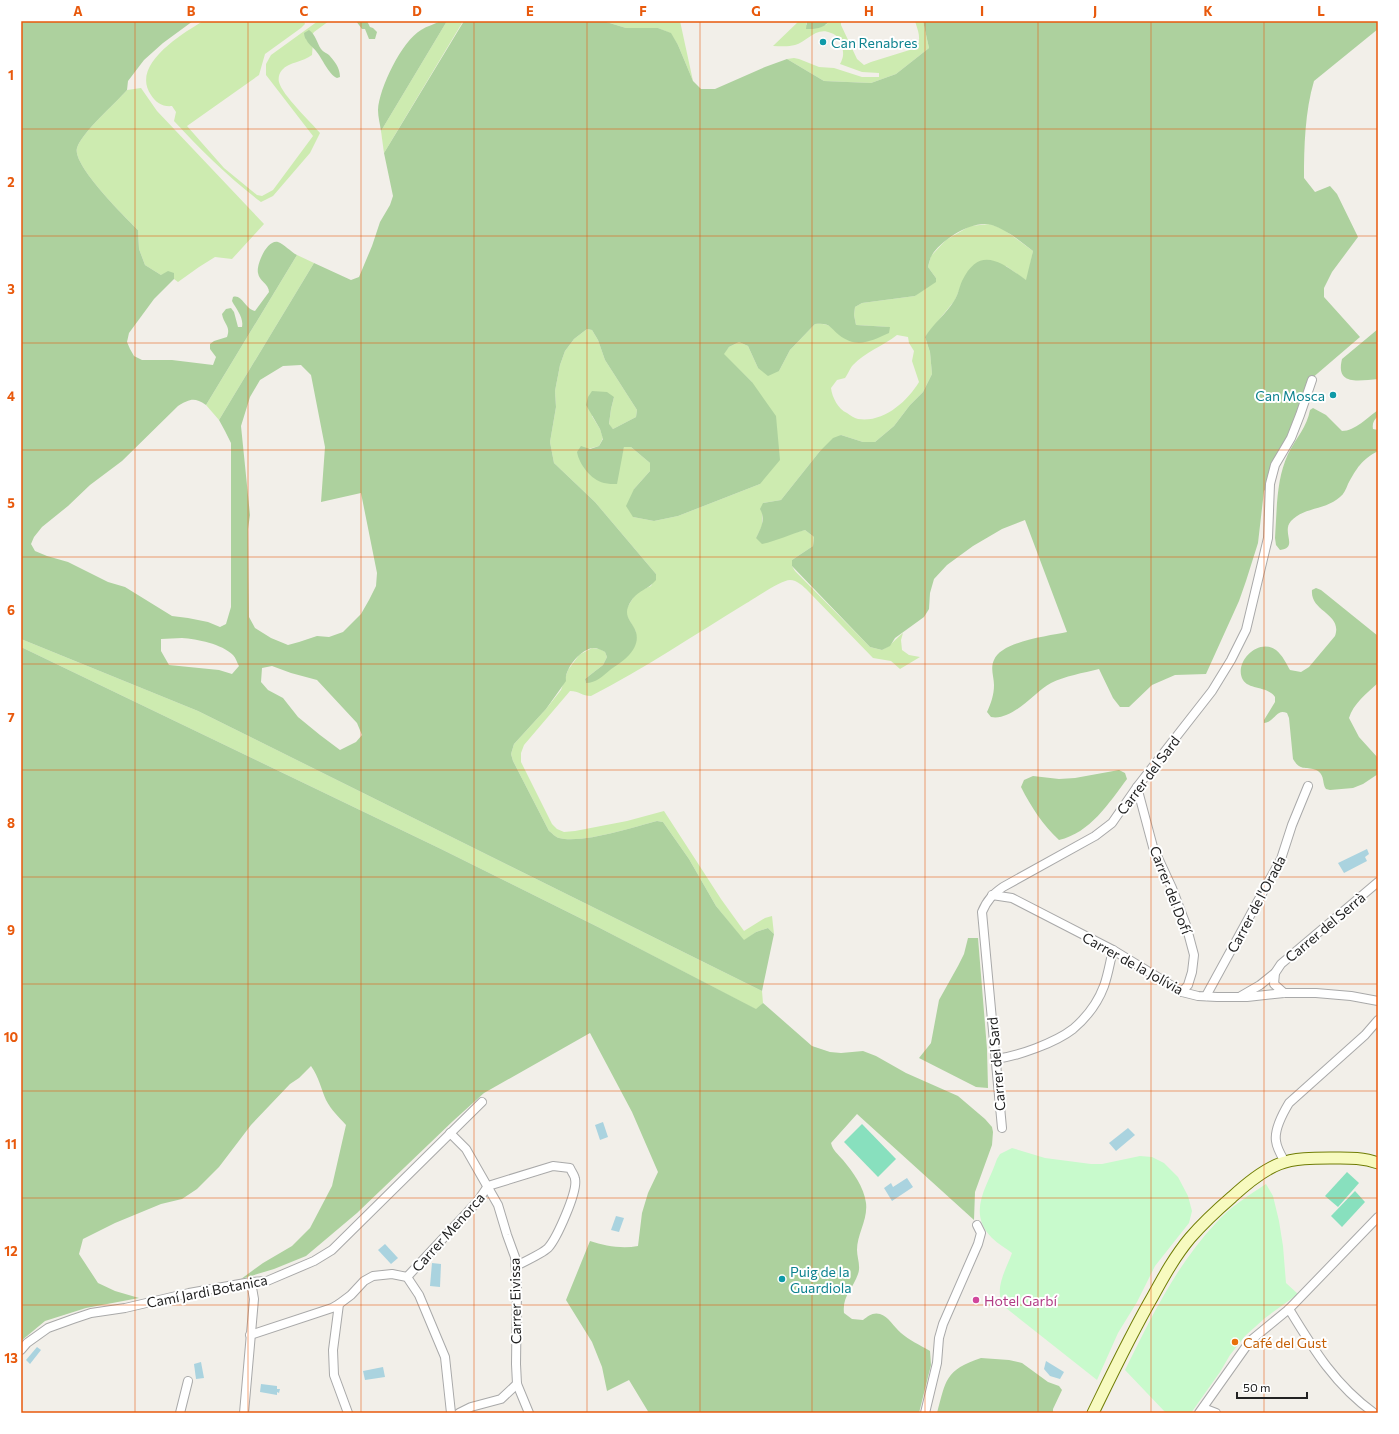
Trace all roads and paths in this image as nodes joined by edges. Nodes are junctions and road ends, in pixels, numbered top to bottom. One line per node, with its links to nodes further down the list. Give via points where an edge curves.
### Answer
1 (1312, 380): 3 (street, Carrer del Sard, via 1291,438 1275,465 1270,484 1268,538 1246,630 1212,691)
2 (1308, 786): 10 (street, Carrer de l'Orada, via 1281,858)
3 (1136, 787): 5 (street, Carrer del Sard, via 1112,823 1095,836); 8 (street, Carrer del Dofí, via 1154,847 1186,925 1194,955 1188,985)
4 (1378, 882): 7 (street, Carrer del Serrà, via 1295,951)
5 (992, 895): 6 (street, Carrer de la Jolívia, via 1012,898); 14 (street, Carrer del Sard, via 982,912)
6 (1113, 950): 8 (street, Carrer de la Jolívia); 14 (street, via 1103,987 1090,1011 1073,1029 1027,1052)
7 (1275, 973): 9 (street, Carrer del Serrà, via 1274,984); 11 (street, Carrer del Serrà)
8 (1182, 992): 10 (street, Carrer de la Jolívia)
9 (1284, 993): 11 (street, Carrer de la Jolívia); 12 (street, Carrer de la Jolívia, via 1316,993)
10 (1206, 996): 11 (street, Carrer de la Jolívia)
11 (1240, 997)
12 (1377, 1001)
13 (1378, 1020): 18 (street, via 1286,1107 1276,1139)
14 (996, 1059): 16 (street, Carrer del Sard)
15 (482, 1102): 17 (street, Camí Jardi Botanica)
16 (1002, 1128)
17 (450, 1133): 20 (street, Carrer Eivissa, via 466,1149); 25 (street, Camí Jardi Botanica, via 332,1250 314,1261 267,1280)
18 (1285, 1162): 19 (street, via 1347,1158); 40 (street, via 1240,1189 1191,1237 1141,1317)
19 (1378, 1163)
20 (488, 1186): 23 (street, Carrer Eivissa, via 498,1205 516,1257); 23 (street, via 553,1166 570,1168 576,1180 565,1218 548,1248); 24 (street, Carrer Menorca, via 477,1202)
21 (1378, 1217): 27 (street)
22 (977, 1225): 39 (street, via 981,1233 978,1244 939,1338 937,1363)
23 (516, 1266): 31 (street, Carrer Eivissa)
24 (407, 1277): 26 (street, via 392,1274 373,1276); 36 (street, via 419,1295 445,1357)
25 (251, 1282): 28 (street, via 254,1299); 29 (street, Camí Jardi Botanica, via 91,1313 48,1328)
26 (339, 1304): 28 (street); 35 (street, via 333,1350 334,1375)
27 (1289, 1309): 32 (street, via 1250,1341); 42 (street, via 1336,1380)
28 (250, 1335): 34 (street)
29 (21, 1350)
30 (188, 1381): 33 (street)
31 (518, 1384): 37 (street, via 501,1399); 38 (street, Carrer Eivissa)
32 (1201, 1410): 41 (street)
33 (180, 1413)
34 (244, 1413)
35 (348, 1413)
36 (451, 1413)
37 (459, 1413)
38 (529, 1413)
39 (925, 1413)
40 (1093, 1413)
41 (1216, 1413)
42 (1374, 1413)

